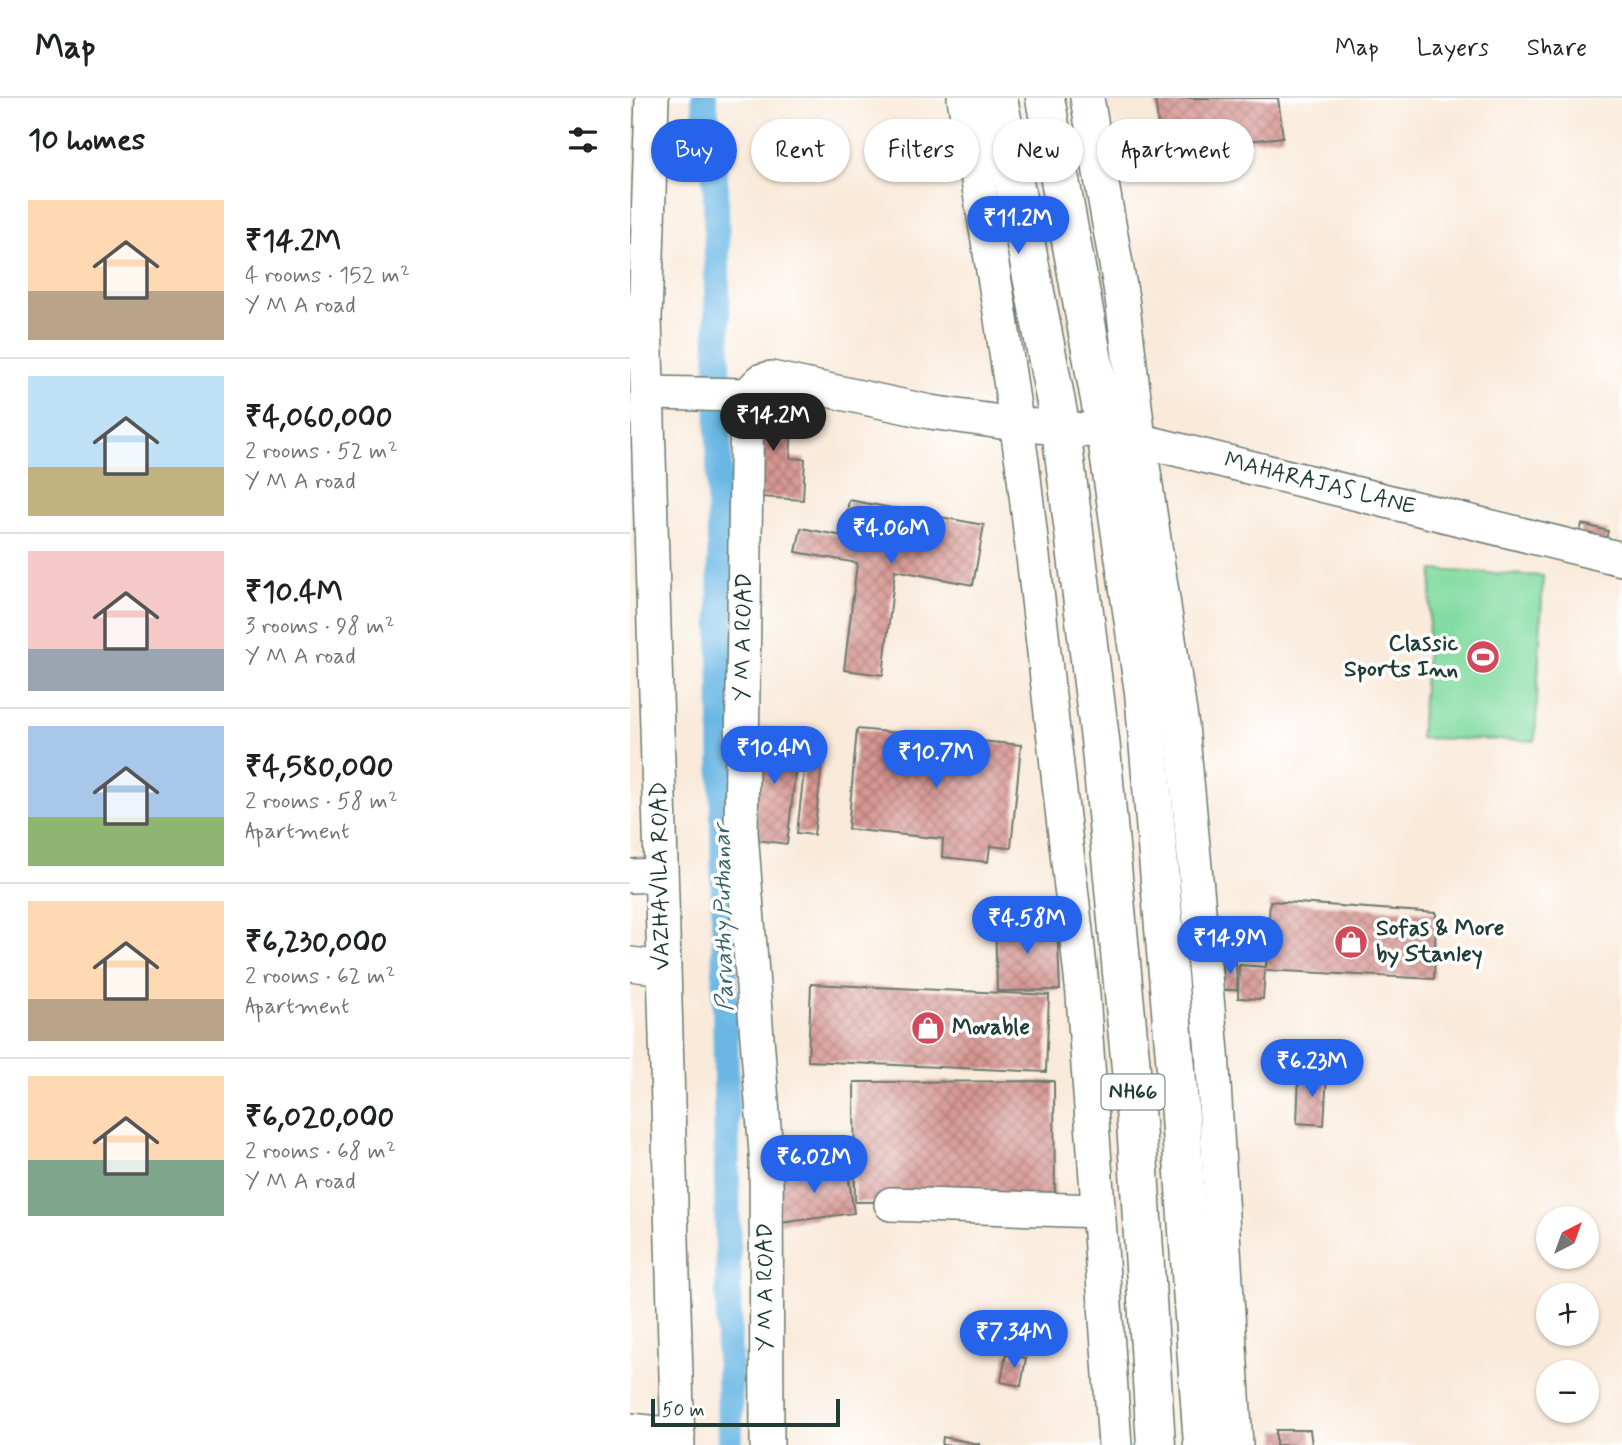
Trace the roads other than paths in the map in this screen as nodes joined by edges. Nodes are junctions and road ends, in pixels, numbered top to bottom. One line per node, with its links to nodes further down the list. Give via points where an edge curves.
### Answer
1 (652, 98): 6 (street, VAZHAVILA ROAD)
2 (964, 98): 9 (street)
3 (998, 98): 10 (highway, NH66)
4 (1045, 98): 11 (highway, NH66)
5 (1087, 98): 11 (street, via 1122,298)
6 (637, 316): 8 (street, VAZHAVILA ROAD)
7 (754, 388): 8 (street, MAHARAJAS LANE); 9 (street, MAHARAJAS LANE, via 771,378 930,412); 21 (street, Y M A ROAD, via 741,832 766,1153)
8 (648, 393): 13 (street, VAZHAVILA ROAD)
9 (1015, 424): 10 (street, MAHARAJAS LANE); 18 (street, via 1083,995)
10 (1061, 429): 11 (street, MAHARAJAS LANE); 23 (highway, NH66, via 1100,739 1136,1122)
11 (1122, 435): 12 (street, MAHARAJAS LANE); 24 (highway, NH66); 25 (street, via 1182,726 1212,1052)
12 (1622, 559)
13 (643, 662): 14 (street, VAZHAVILA ROAD)
14 (645, 876): 16 (street, VAZHAVILA ROAD)
15 (630, 964): 16 (street)
16 (663, 968): 20 (street, VAZHAVILA ROAD)
17 (891, 1204): 18 (street)
18 (1098, 1211): 22 (street)
19 (630, 1430): 20 (street)
20 (678, 1440)
21 (767, 1445)
22 (1115, 1445)
23 (1157, 1445)
24 (1203, 1445)
25 (1236, 1445)

